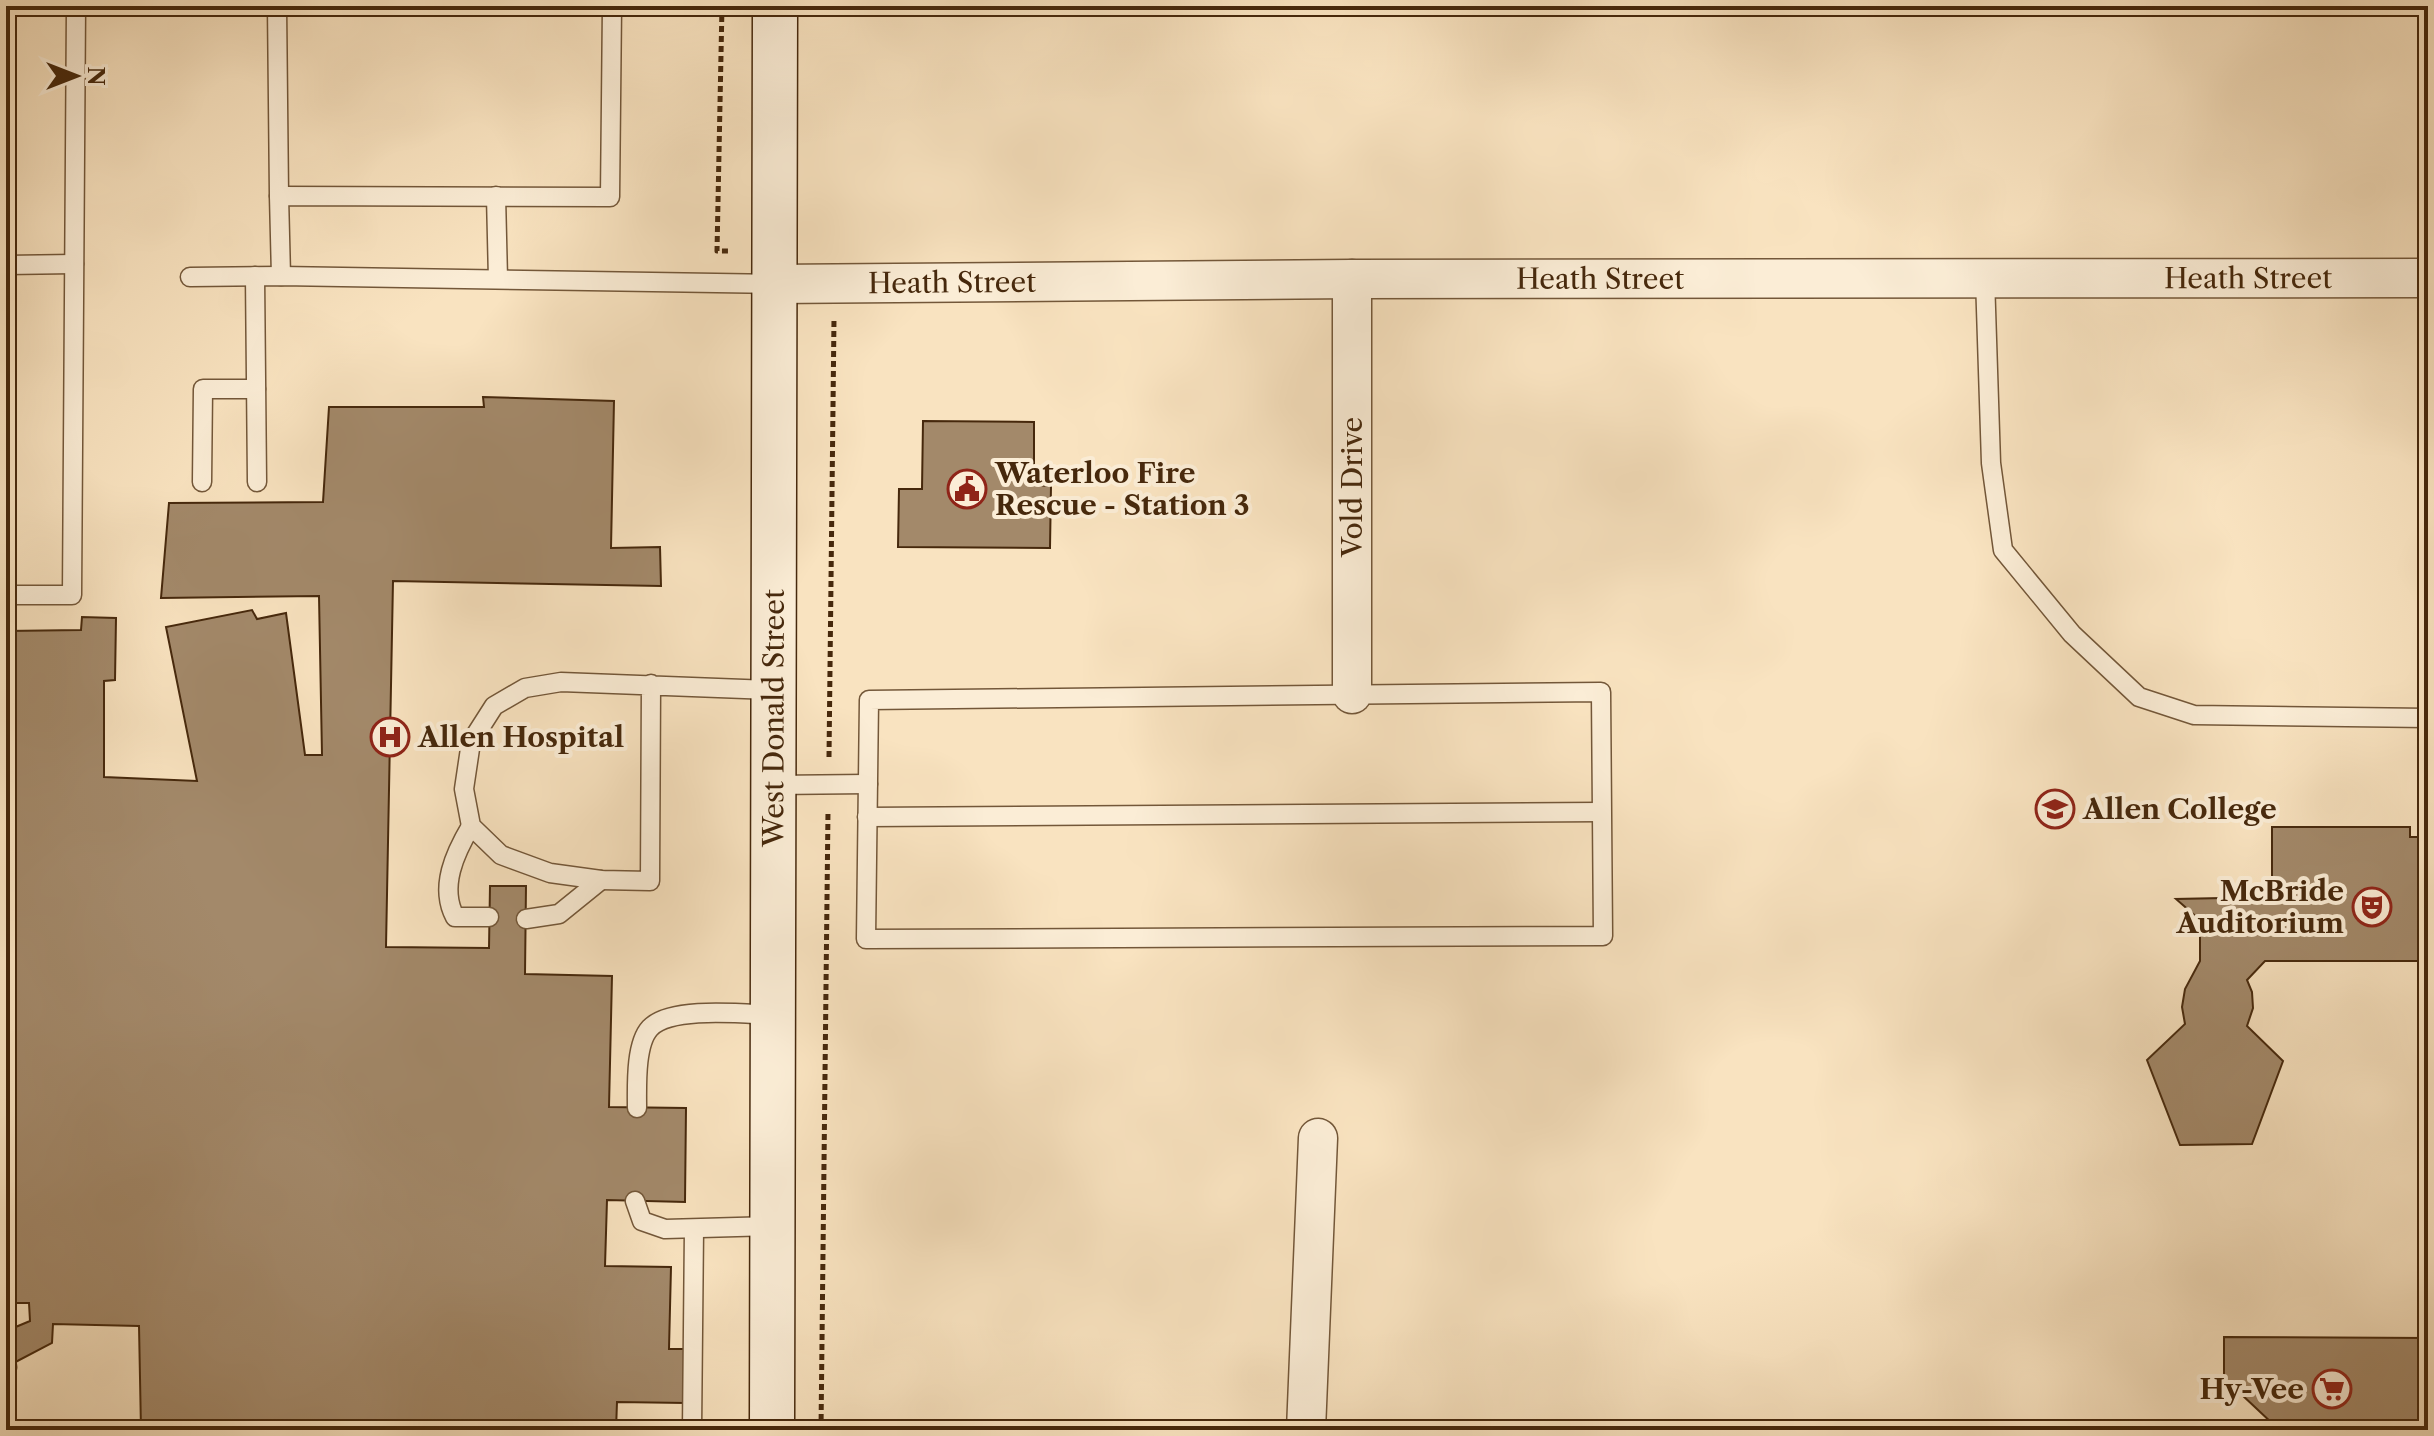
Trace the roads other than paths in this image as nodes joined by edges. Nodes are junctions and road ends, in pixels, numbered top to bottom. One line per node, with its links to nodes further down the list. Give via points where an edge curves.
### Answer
1 (76, 6): 7 (lane)
2 (277, 6): 5 (lane)
3 (612, 6): 6 (lane, via 610,197)
4 (775, 6): 16 (main road, West Donald Street)
5 (279, 196): 6 (lane); 10 (lane)
6 (496, 196): 14 (lane)
7 (74, 264): 8 (lane); 20 (lane, via 72,595)
8 (6, 265)
9 (255, 276): 10 (lane); 11 (lane); 17 (lane)
10 (281, 276): 14 (lane)
11 (190, 277)
12 (1985, 278): 13 (street, Heath Street); 15 (street, Heath Street); 24 (lane, via 1991,463 2003,550 2072,634 2139,697 2194,715)
13 (2428, 278)
14 (498, 279): 16 (lane)
15 (1352, 279): 16 (street, Heath Street); 23 (street, Vold Drive)
16 (774, 284): 22 (main road, West Donald Street)
17 (256, 389): 18 (lane, via 203,389); 19 (lane)
18 (202, 482)
19 (257, 482)
20 (6, 595)
21 (651, 684): 22 (lane); 29 (lane, via 561,682 525,688 494,706 471,742 464,789); 30 (lane, via 650,881)
22 (773, 690): 26 (main road, West Donald Street)
23 (1352, 694): 25 (lane, via 869,700); 27 (lane, via 1601,692)
24 (2428, 718)
25 (868, 784): 26 (lane); 28 (lane)
26 (773, 785): 33 (main road, West Donald Street)
27 (1601, 812): 28 (lane); 28 (lane, via 1603,936 866,939)
28 (867, 817)
29 (471, 826): 30 (lane, via 501,855 550,873); 31 (lane, via 450,872 448,905 455,917)
30 (601, 880): 32 (lane, via 559,914)
31 (489, 917)
32 (526, 919)
33 (773, 1015): 34 (lane, via 674,1016 650,1028 638,1059); 37 (main road, West Donald Street)
34 (637, 1108)
35 (1318, 1138): 41 (street)
36 (635, 1201): 38 (lane, via 642,1221 665,1229)
37 (773, 1226): 38 (lane); 40 (main road, West Donald Street)
38 (694, 1229): 39 (lane)
39 (692, 1430)
40 (772, 1430)
41 (1306, 1430)

